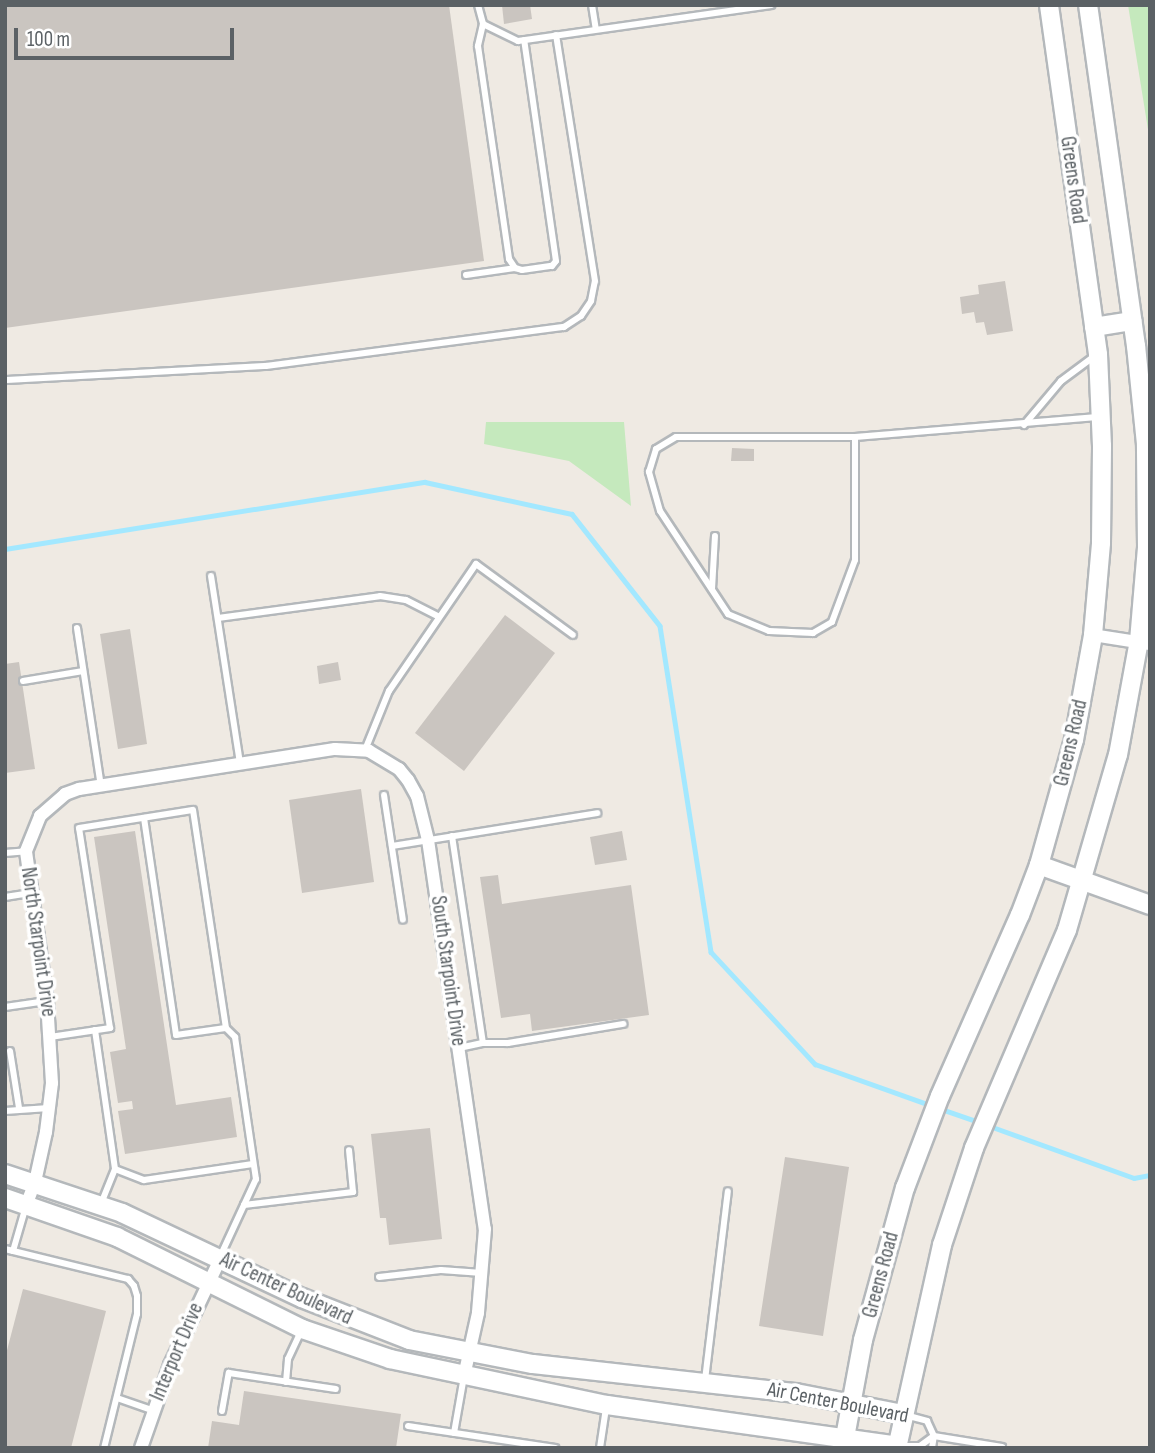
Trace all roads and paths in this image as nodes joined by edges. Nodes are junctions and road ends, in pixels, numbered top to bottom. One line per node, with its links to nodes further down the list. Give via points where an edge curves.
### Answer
1 (478, 5): 7 (lane)
2 (592, 5): 8 (lane)
3 (771, 5): 6 (lane)
4 (1049, 5): 14 (main road, Greens Road)
5 (1088, 5): 13 (main road, Greens Road)
6 (753, 6): 8 (lane)
7 (483, 24): 10 (lane); 11 (lane, via 478,46 509,259)
8 (596, 29): 9 (lane)
9 (556, 35): 10 (lane); 16 (lane, via 595,281 591,301 581,316 565,327 266,366)
10 (524, 40): 11 (lane, via 556,261 552,267)
11 (515, 268): 12 (lane)
12 (467, 275)
13 (1133, 321): 14 (main road); 28 (main road, Greens Road, via 1146,444)
14 (1094, 327): 15 (main road, Greens Road)
15 (1098, 354): 17 (main road, Greens Road); 18 (lane, via 1061,381)
16 (5, 380)
17 (1100, 417): 18 (lane); 27 (main road, Greens Road, via 1101,543)
18 (1023, 426): 19 (lane)
19 (855, 437): 22 (lane, via 855,560 832,622 813,633 769,631 728,614); 22 (lane, via 677,437 656,449 649,472 660,512)
20 (715, 536): 22 (lane)
21 (211, 576): 24 (lane)
22 (712, 591)
23 (439, 617): 24 (lane, via 406,600 380,596); 26 (lane, via 476,564); 31 (lane, via 389,691)
24 (218, 618): 32 (lane)
25 (77, 628): 29 (lane)
26 (573, 635)
27 (1093, 635): 28 (street); 43 (main road, Greens Road, via 1074,740)
28 (1144, 643): 44 (main road, Greens Road)
29 (83, 671): 30 (lane); 34 (lane)
30 (23, 681)
31 (365, 751): 32 (street, South Starpoint Drive, via 335,749); 39 (street, South Starpoint Drive, via 383,757 408,780)
32 (240, 764): 33 (street, South Starpoint Drive)
33 (207, 770): 34 (street, North Starpoint Drive)
34 (101, 786): 41 (street, North Starpoint Drive, via 79,789 52,803 40,816)
35 (384, 795): 40 (lane)
36 (597, 813): 38 (lane)
37 (144, 818): 52 (lane, via 176,1035); 52 (lane, via 193,810); 53 (lane, via 79,828 110,1028)
38 (452, 836): 39 (lane); 55 (lane)
39 (428, 840): 40 (lane); 56 (street, South Starpoint Drive)
40 (392, 845): 48 (lane)
41 (26, 851): 42 (lane); 45 (street, North Starpoint Drive)
42 (5, 853)
43 (1039, 865): 44 (main road); 84 (main road, Greens Road, via 905,1188)
44 (1083, 880): 47 (main road); 88 (main road, Greens Road, via 1067,930 974,1148 942,1245)
45 (30, 893): 46 (lane); 49 (street, North Starpoint Drive)
46 (5, 897)
47 (1150, 905)
48 (403, 920)
49 (47, 1001): 50 (lane); 54 (street, North Starpoint Drive)
50 (5, 1007)
51 (623, 1024): 55 (lane)
52 (226, 1028): 62 (lane, via 235,1037)
53 (95, 1030): 54 (lane); 63 (lane)
54 (50, 1037): 59 (street, North Starpoint Drive)
55 (483, 1043): 56 (lane)
56 (459, 1048): 74 (street, South Starpoint Drive, via 483,1216)
57 (10, 1051): 58 (lane)
58 (19, 1108): 59 (lane); 60 (lane)
59 (49, 1108): 65 (street, North Starpoint Drive)
60 (5, 1111)
61 (349, 1150): 70 (lane, via 353,1192)
62 (253, 1164): 63 (lane, via 144,1180); 70 (lane, via 256,1179)
63 (116, 1170): 69 (lane)
64 (5, 1174): 65 (main road, Air Center Boulevard)
65 (36, 1182): 68 (street, North Starpoint Drive); 69 (main road, Air Center Boulevard)
66 (728, 1191): 81 (lane)
67 (5, 1198): 68 (main road, Air Center Boulevard)
68 (27, 1203): 72 (lane); 76 (main road, Air Center Boulevard, via 117,1237)
69 (100, 1204): 73 (main road, Air Center Boulevard)
70 (244, 1205): 73 (lane)
71 (5, 1249): 72 (lane)
72 (13, 1251): 83 (lane, via 128,1279 134,1286 137,1314)
73 (219, 1259): 76 (street, Interport Drive); 78 (main road, Air Center Boulevard, via 362,1324)
74 (482, 1273): 75 (lane, via 441,1270); 78 (street, South Starpoint Drive)
75 (379, 1277)
76 (208, 1282): 77 (main road, Air Center Boulevard); 86 (street, Interport Drive)
77 (302, 1329): 79 (main road, Air Center Boulevard, via 390,1359); 80 (lane, via 288,1359)
78 (469, 1354): 79 (street, South Starpoint Drive); 81 (main road, Air Center Boulevard)
79 (464, 1376): 85 (main road, Air Center Boulevard); 90 (lane)
80 (286, 1382): 82 (lane); 87 (lane, via 229,1373)
81 (704, 1382): 84 (main road, Air Center Boulevard)
82 (336, 1389)
83 (117, 1398): 86 (lane); 95 (lane)
84 (849, 1404): 88 (main road, Air Center Boulevard); 92 (main road, Greens Road)
85 (607, 1405): 92 (main road, Air Center Boulevard); 98 (lane)
86 (152, 1410): 96 (street, Interport Drive)
87 (222, 1411)
88 (903, 1414): 91 (lane, Air Center Boulevard, via 927,1421); 93 (main road, Greens Road)
89 (408, 1426): 90 (lane)
90 (454, 1433): 97 (lane)
91 (934, 1436): 93 (lane, Air Center Boulevard, via 920,1446); 94 (lane); 99 (lane)
92 (844, 1443): 93 (main road, Air Center Boulevard)
93 (897, 1447)
94 (1002, 1447)
95 (104, 1448)
96 (141, 1448)
97 (555, 1448)
98 (600, 1448)
99 (932, 1448)

